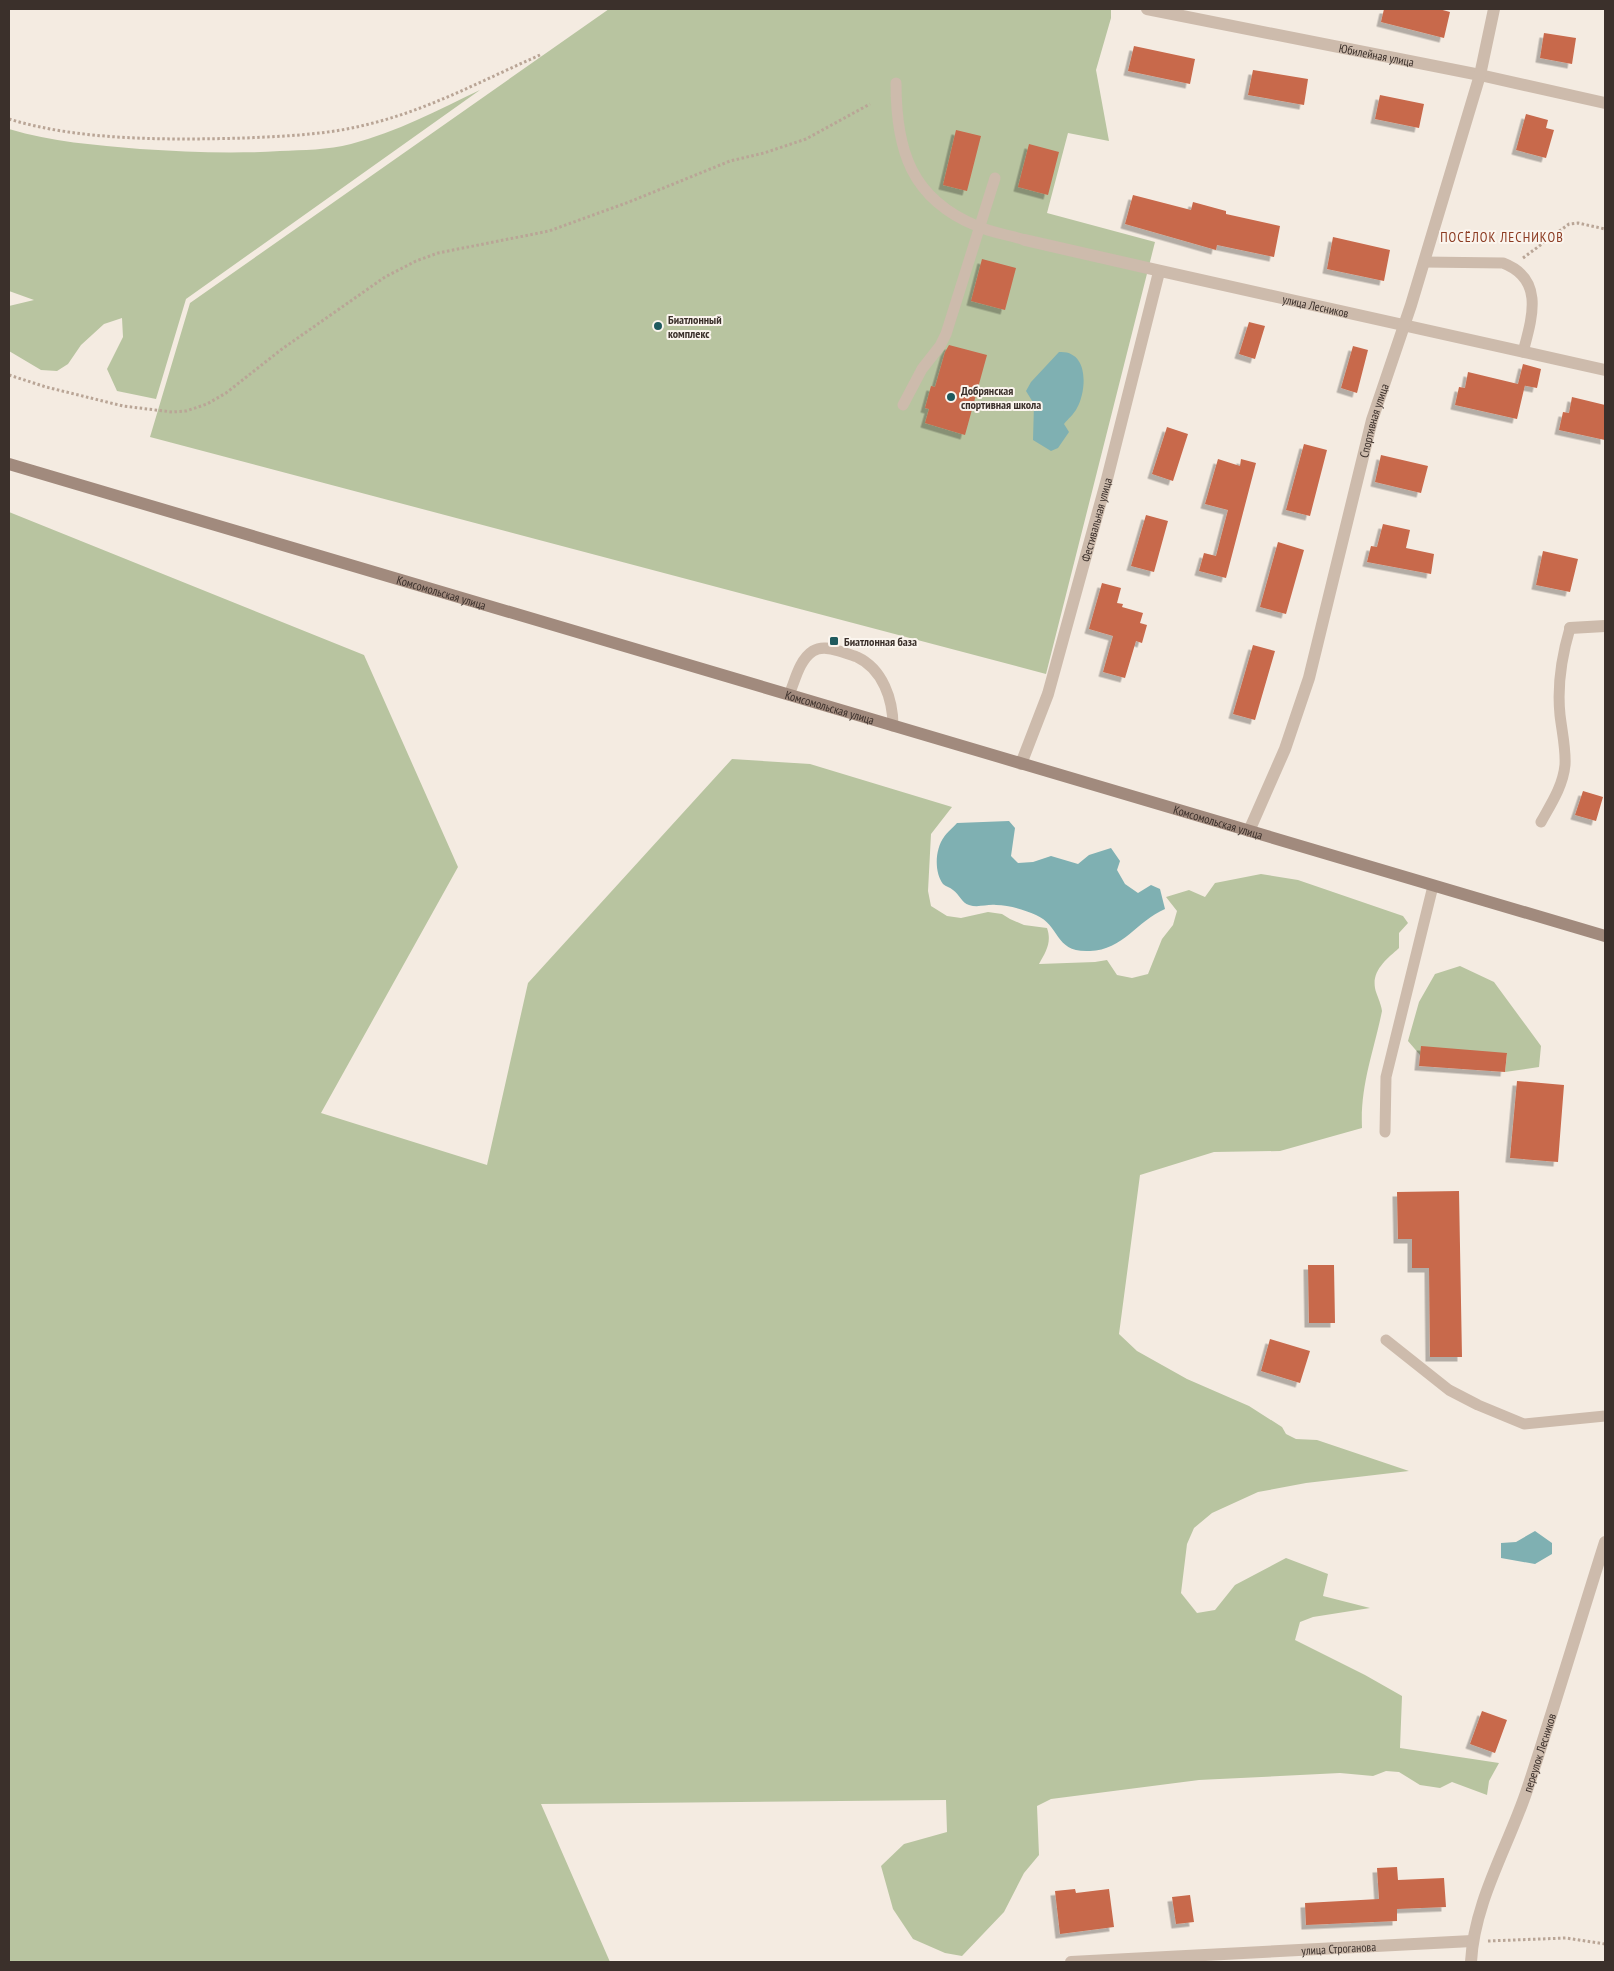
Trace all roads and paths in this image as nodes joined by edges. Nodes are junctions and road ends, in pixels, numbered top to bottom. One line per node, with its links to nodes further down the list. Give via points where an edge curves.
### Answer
1 (1147, 9): 4 (street, Юбилейная улица)
2 (1494, 9): 4 (street, Спортивная улица)
3 (540, 55): 8 (path, via 405,113 329,132 202,139 84,135)
4 (1480, 75): 6 (street, Юбилейная улица); 13 (street, Спортивная улица)
5 (896, 84): 10 (lane, via 900,140 919,182 934,201)
6 (1605, 103)
7 (870, 104): 19 (path, via 806,138 730,161 558,228 438,253 416,261 377,282 208,404 186,411 123,406)
8 (9, 119)
9 (995, 178): 10 (lane)
10 (979, 227): 12 (lane); 20 (lane, via 946,334)
11 (1605, 229): 14 (path, via 1570,224)
12 (1025, 240): 15 (street, улица Лесников)
13 (1424, 262): 14 (lane, via 1487,261); 16 (street, Спортивная улица)
14 (1512, 266): 17 (lane, via 1528,282 1533,301)
15 (1159, 272): 16 (street, улица Лесников); 26 (street, Фестивальная улица, via 1048,694)
16 (1404, 324): 17 (street, улица Лесников); 28 (street, Спортивная улица, via 1372,420 1309,678 1285,749)
17 (1523, 352): 18 (street, улица Лесников)
18 (1605, 370)
19 (9, 375)
20 (903, 404)
21 (9, 464): 24 (main road, Комсомольская улица)
22 (1605, 626): 23 (street)
23 (1570, 628): 27 (lane, via 1560,687 1565,766 1559,788)
24 (789, 695): 25 (main road, Комсомольская улица); 25 (lane, via 812,651 832,649 858,658 882,679)
25 (894, 726): 26 (main road, Комсомольская улица)
26 (1021, 764): 28 (main road, Комсомольская улица)
27 (1540, 822)
28 (1248, 831): 29 (main road, Комсомольская улица)
29 (1433, 886): 30 (main road, Комсомольская улица); 31 (lane, via 1388,1069)
30 (1605, 936)
31 (1384, 1132)
32 (1386, 1340): 33 (lane, via 1449,1390 1524,1424)
33 (1605, 1416)
34 (1605, 1542): 35 (street, переулок Лесников, via 1527,1791)
35 (1472, 1941): 36 (path, via 1566,1938); 37 (street, улица Строганова); 38 (street, переулок Лесников)
36 (1605, 1944)
37 (1070, 1962)
38 (1471, 1962)

